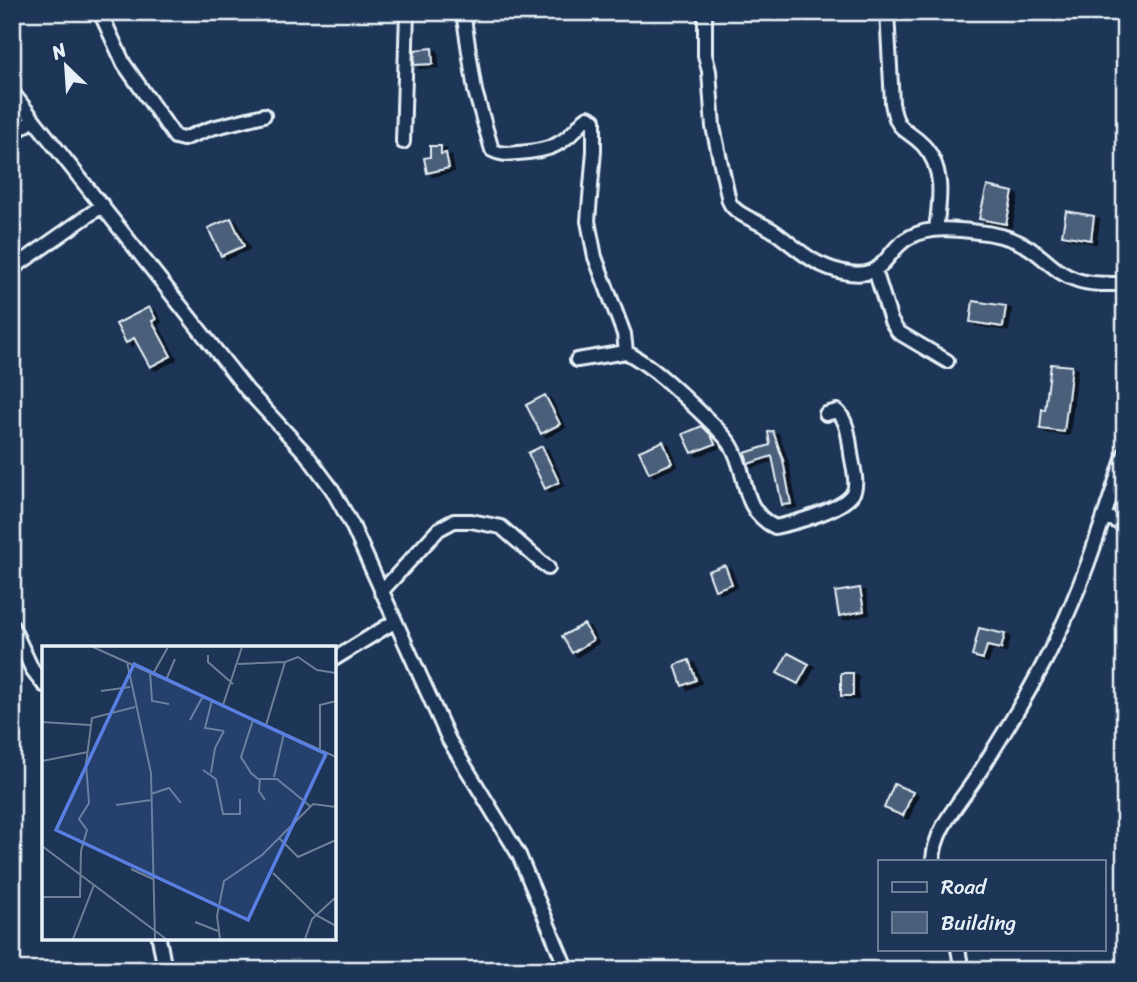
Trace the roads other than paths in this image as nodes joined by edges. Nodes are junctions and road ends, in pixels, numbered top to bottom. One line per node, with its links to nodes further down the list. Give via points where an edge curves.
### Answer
1 (100, 12): 7 (street, via 124,64 175,137 183,139)
2 (407, 12): 10 (street)
3 (463, 12): 16 (street, via 475,91 492,150 501,155 549,150 588,117 594,120 588,221)
4 (705, 12): 14 (street, via 713,127 731,206 819,264 854,274)
5 (887, 12): 12 (street, via 894,118 922,144 937,168)
6 (12, 92): 8 (street)
7 (264, 115)
8 (34, 120): 9 (street); 11 (street)
9 (12, 134)
10 (403, 142)
11 (103, 205): 13 (street); 24 (street, via 247,390 332,489)
12 (936, 229): 14 (street, via 898,244); 15 (street, via 981,232 1024,244 1054,269 1075,279)
13 (12, 269)
14 (875, 270): 18 (street, via 898,332)
15 (1125, 284)
16 (626, 352): 17 (street); 19 (street, via 660,374 732,446 755,512 775,527 840,505 856,488 844,421 837,411)
17 (577, 360)
18 (947, 361)
19 (826, 414)
20 (1125, 453): 21 (street)
21 (1104, 516): 22 (street); 29 (street, via 1057,639 979,774 937,835)
22 (1125, 525)
23 (548, 568): 24 (street, via 500,527 454,521 439,529)
24 (381, 592): 25 (street)
25 (394, 622): 27 (street); 33 (street, via 449,740 519,855)
26 (12, 626): 28 (street)
27 (336, 658)
28 (42, 682)
29 (933, 860)
30 (159, 940): 32 (street)
31 (958, 950): 34 (street)
32 (165, 970)
33 (568, 970)
34 (962, 970)

